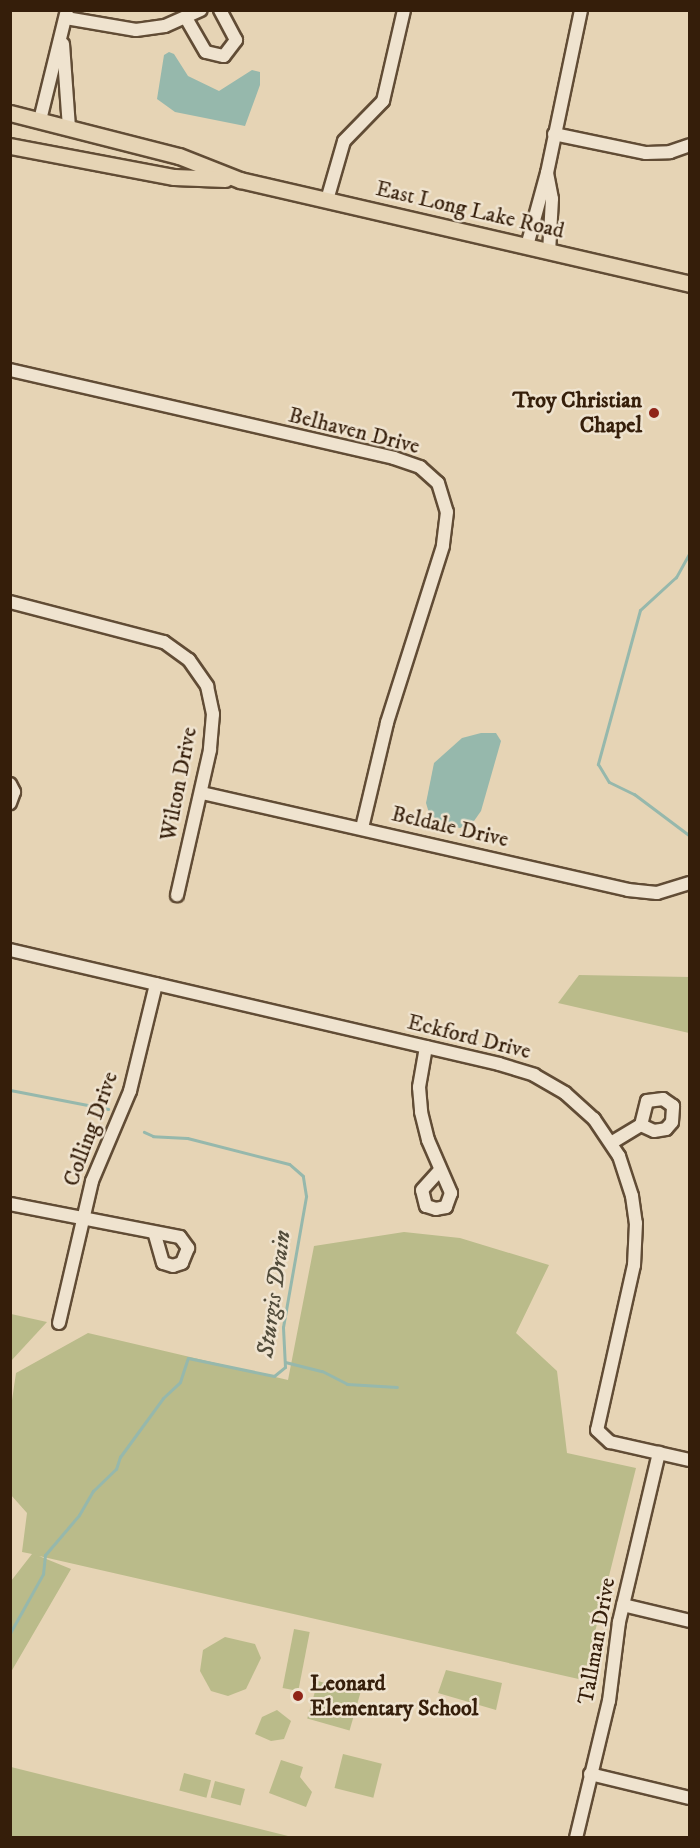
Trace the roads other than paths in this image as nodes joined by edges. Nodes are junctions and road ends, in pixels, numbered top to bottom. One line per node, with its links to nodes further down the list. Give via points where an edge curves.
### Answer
1 (201, 10): 5 (street)
2 (220, 10): 5 (street, via 237,40 224,56 206,52)
3 (404, 10): 16 (street, via 383,101 344,141)
4 (581, 10): 10 (street)
5 (186, 18): 6 (street, via 136,30)
6 (65, 20): 8 (street); 9 (street)
7 (10, 113): 8 (main road, East Long Lake Road)
8 (40, 120): 9 (main road, East Long Lake Road)
9 (69, 127): 11 (main road, East Long Lake Road)
10 (554, 134): 12 (street, via 646,153 670,152); 14 (street)
11 (115, 140): 13 (main road, via 117,148 110,156 33,142); 15 (main road, East Long Lake Road, via 179,156)
12 (690, 145)
13 (14, 147): 15 (main road, East Long Lake Road, via 174,177)
14 (547, 173): 17 (street); 18 (street, via 552,199)
15 (240, 180): 16 (main road, East Long Lake Road)
16 (327, 200): 17 (main road, East Long Lake Road)
17 (527, 246): 18 (main road, East Long Lake Road)
18 (549, 252): 19 (main road, East Long Lake Road)
19 (690, 284)
20 (10, 370): 25 (street, Belhaven Drive, via 394,459 420,467 438,483 447,512 443,546 387,723)
21 (10, 602): 23 (street, Wilton Drive, via 150,637 189,660 207,686 213,714)
22 (10, 784): 24 (street, via 14,792)
23 (202, 793): 25 (street, Beldale Drive); 27 (street, Wilton Drive)
24 (10, 803)
25 (362, 828): 26 (street, Beldale Drive, via 628,890 657,893)
26 (689, 884)
27 (177, 895)
28 (10, 950): 29 (street, Eckford Drive)
29 (156, 984): 30 (street, Eckford Drive); 35 (street, Colling Drive, via 130,1091 98,1164)
30 (426, 1047): 32 (street, Eckford Drive, via 518,1069 548,1082 584,1108); 33 (street, via 419,1097 424,1126)
31 (641, 1125): 32 (street)
32 (611, 1143): 38 (street, Eckford Drive, via 631,1189 636,1245 596,1426 606,1440)
33 (440, 1170)
34 (10, 1204): 35 (street)
35 (84, 1217): 36 (street); 37 (street, Colling Drive)
36 (155, 1235)
37 (59, 1323)
38 (659, 1453): 39 (street, Eckford Drive); 40 (street, Tallman Drive)
39 (690, 1460)
40 (623, 1605): 41 (street); 42 (street, Tallman Drive, via 609,1701)
41 (690, 1621)
42 (590, 1774): 43 (street); 44 (street, Tallman Drive)
43 (690, 1798)
44 (576, 1838)

